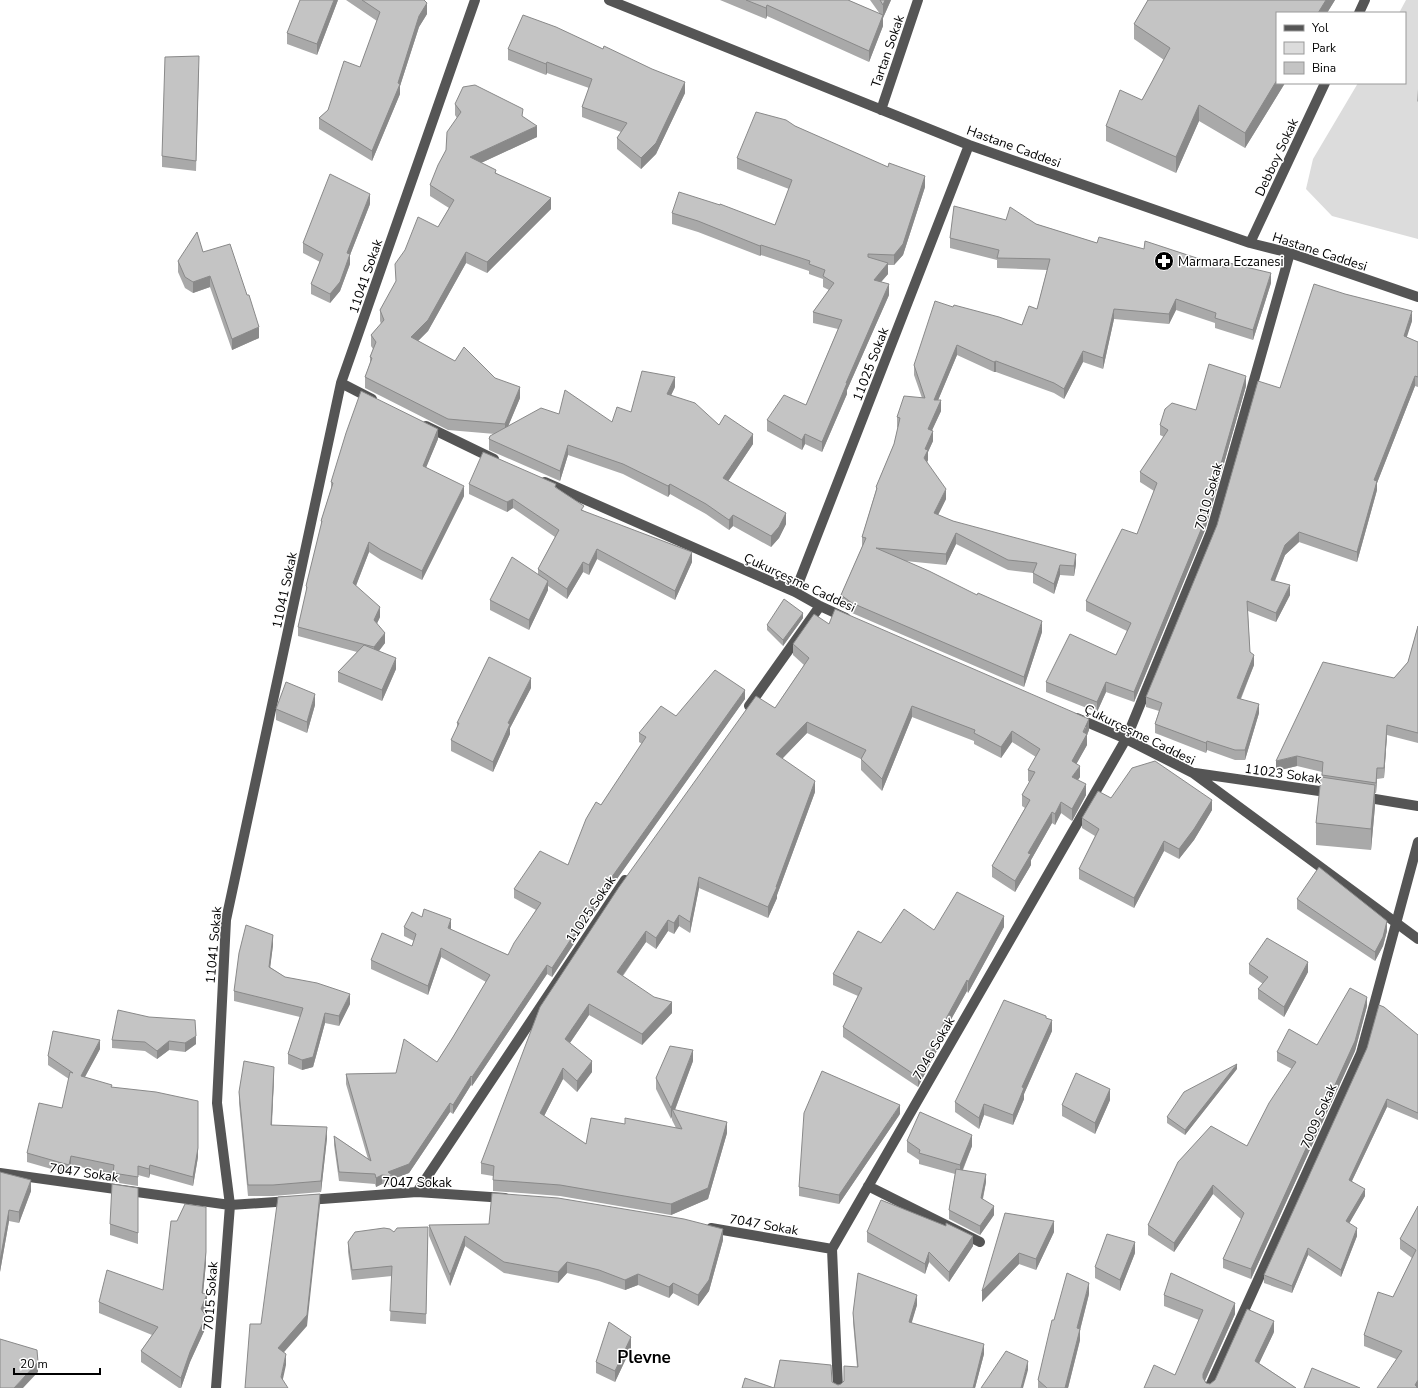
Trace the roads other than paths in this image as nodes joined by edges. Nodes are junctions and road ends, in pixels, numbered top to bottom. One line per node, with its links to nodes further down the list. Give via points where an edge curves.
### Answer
1 (475, 0): 12 (street, 11041 Sokak)
2 (918, 0): 7 (street, Tartan Sokak)
3 (1365, 0): 5 (street)
4 (613, 1): 7 (street, Hastane Caddesi)
5 (1359, 12)
6 (1326, 84): 9 (street, Debboy Sokak)
7 (881, 110): 8 (street, Hastane Caddesi)
8 (969, 145): 9 (street, Hastane Caddesi); 17 (street, 11025 Sokak)
9 (1250, 243): 10 (street, Hastane Caddesi)
10 (1290, 253): 11 (street, Hastane Caddesi); 22 (street, 7010 Sokak, via 1211,532)
11 (1418, 298)
12 (341, 383): 13 (street); 33 (street, 11041 Sokak, via 226,920 217,1103)
13 (383, 404)
14 (418, 422): 15 (street)
15 (501, 463)
16 (536, 478): 17 (street, Çukurçeşme Caddesi)
17 (795, 592): 18 (street, Çukurçeşme Caddesi)
18 (820, 606): 19 (street, Çukurçeşme Caddesi); 21 (street)
19 (857, 622)
20 (1068, 714): 22 (street, Çukurçeşme Caddesi)
21 (742, 715)
22 (1126, 739): 23 (street, Çukurçeşme Caddesi); 30 (street, 7046 Sokak)
23 (1192, 773): 24 (street, 11023 Sokak); 27 (street, Çukurçeşme Caddesi)
24 (1418, 806)
25 (1418, 842): 27 (street, 7009 Sokak)
26 (628, 875): 31 (street, 11025 Sokak)
27 (1396, 922): 28 (street, Çukurçeşme Caddesi); 39 (street, 7009 Sokak, via 1361,1053)
28 (1418, 939)
29 (0, 1174): 33 (street, 7047 Sokak)
30 (868, 1186): 35 (street); 36 (street, 7046 Sokak)
31 (417, 1192): 32 (street, 7047 Sokak); 33 (street, 7047 Sokak)
32 (512, 1199)
33 (230, 1205): 37 (street, 7015 Sokak)
34 (699, 1226): 36 (street, 7047 Sokak)
35 (980, 1242)
36 (832, 1249): 38 (street)
37 (216, 1388)
38 (838, 1388)
39 (1209, 1388)

